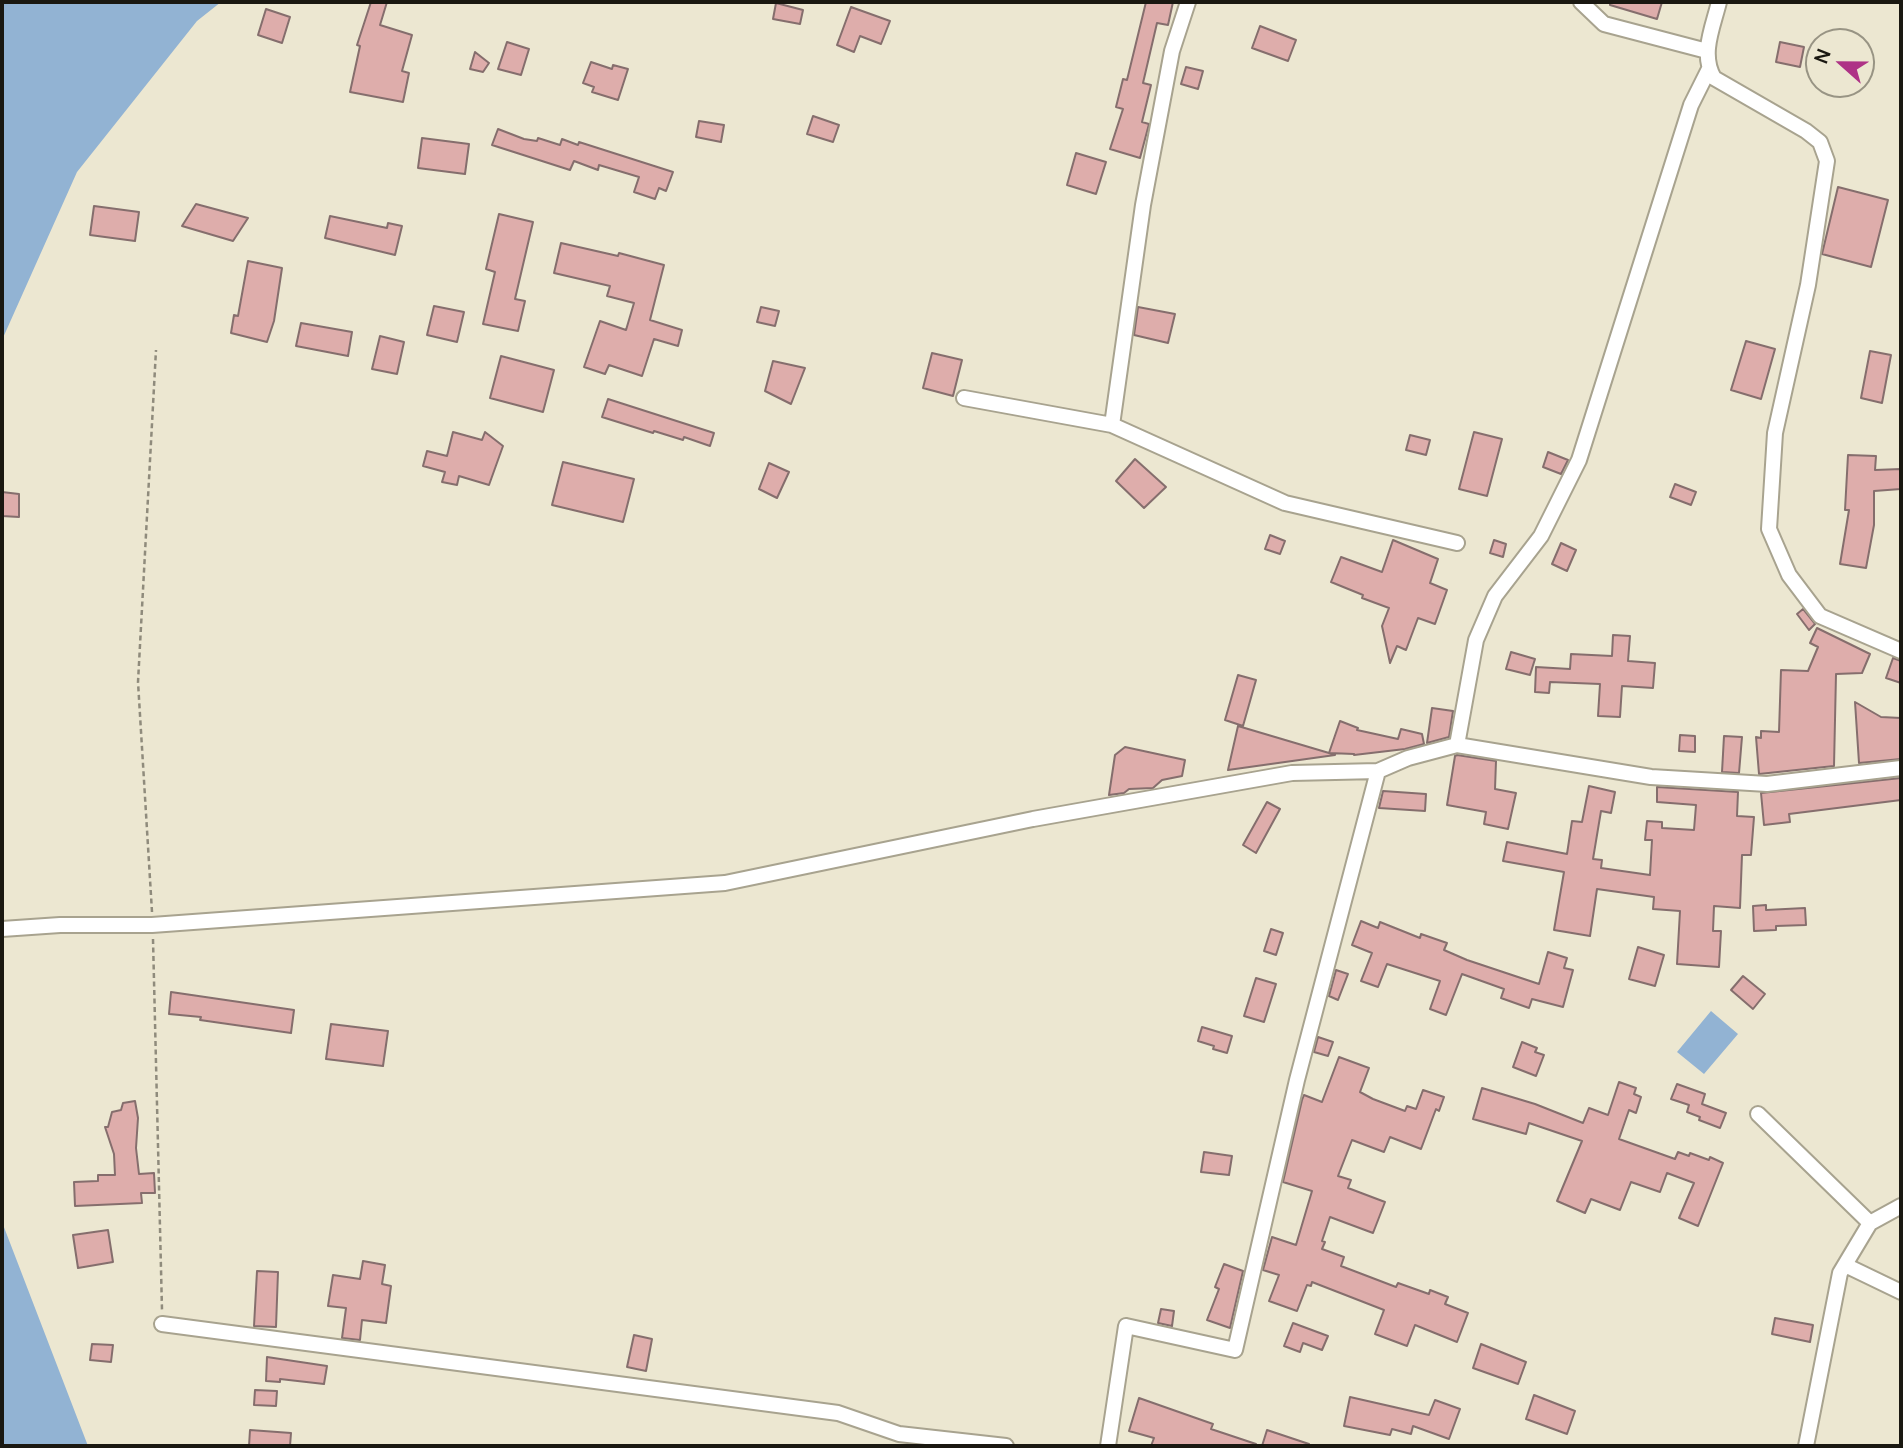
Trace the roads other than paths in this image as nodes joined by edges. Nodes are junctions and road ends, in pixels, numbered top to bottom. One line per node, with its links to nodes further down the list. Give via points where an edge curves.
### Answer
1 (1188, 2): 7 (street, via 1172,51 1143,205)
2 (1581, 2): 4 (street, via 1604,24)
3 (1719, 2): 4 (street)
4 (1707, 51): 5 (street)
5 (1709, 69): 9 (street, via 1714,78 1806,131 1819,142 1827,161 1808,285 1775,433 1769,529 1789,575 1820,616); 10 (street, via 1691,105 1579,460 1541,536 1495,596 1476,640)
6 (964, 398): 7 (street)
7 (1112, 425): 8 (street, via 1284,503)
8 (1457, 543)
9 (1901, 651)
10 (1457, 745): 11 (street, via 1651,777 1767,784); 12 (street)
11 (1901, 768)
12 (1378, 771): 13 (street, via 1292,773 1033,818 724,883 152,925); 21 (street, via 1297,1080 1236,1350 1126,1326)
13 (2, 929)
14 (1758, 1114): 16 (street)
15 (1901, 1206): 16 (street)
16 (1870, 1223): 17 (street)
17 (1845, 1265): 18 (street); 22 (street)
18 (1901, 1292)
19 (162, 1324): 20 (street, via 838,1413 899,1434)
20 (1006, 1446)
21 (1108, 1446)
22 (1806, 1446)

